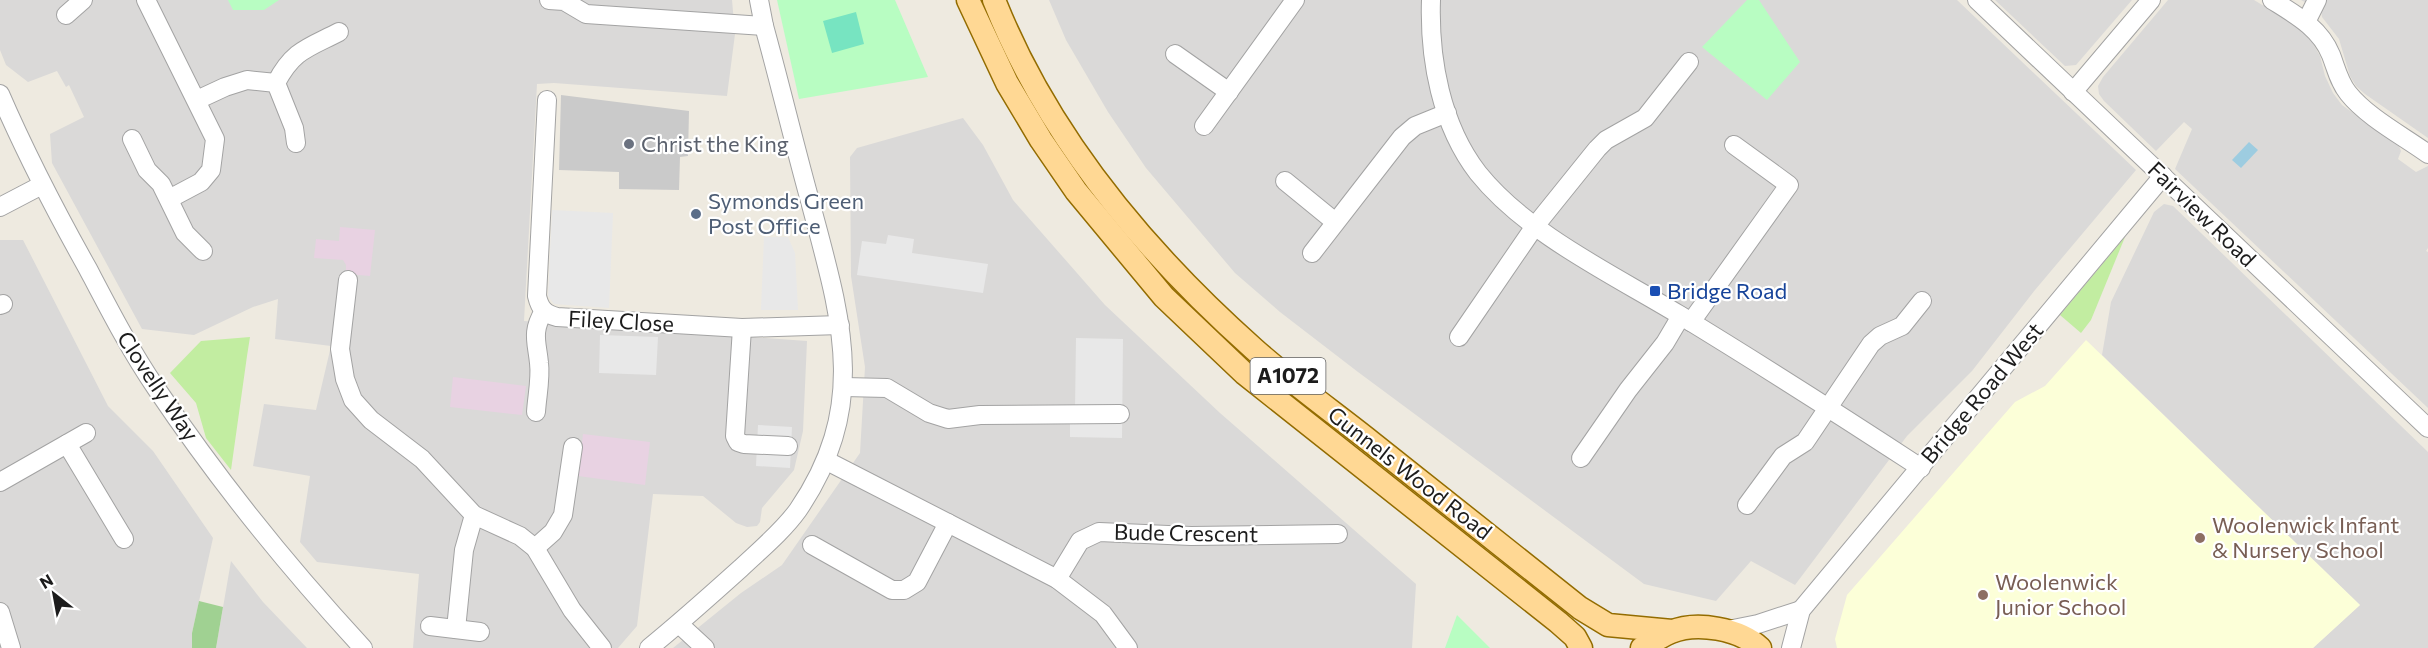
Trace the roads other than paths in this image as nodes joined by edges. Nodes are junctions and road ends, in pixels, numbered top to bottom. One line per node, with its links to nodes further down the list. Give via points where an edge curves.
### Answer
1 (83, 0): 13 (street)
2 (146, 0): 23 (street)
3 (549, 0): 15 (street, via 564,1 586,14)
4 (759, 0): 15 (street)
5 (968, 0): 82 (main road, Gunnels Wood Road / A1072, via 1007,83 1041,140 1076,191 1164,297 1245,374 1558,622)
6 (994, 0): 74 (main road, Gunnels Wood Road / A1072, via 1044,103 1079,156 1127,220 1191,291 1255,350 1580,608 1608,624)
7 (1295, 0): 21 (street)
8 (1431, 0): 25 (street, via 1437,81)
9 (1977, 0): 20 (street, Fairview Road)
10 (2151, 0): 20 (street)
11 (2317, 0): 14 (street)
12 (2277, 2): 14 (street)
13 (66, 15)
14 (2306, 21): 30 (street, via 2324,41 2345,90 2356,103)
15 (764, 26): 44 (street)
16 (339, 32): 19 (street, via 293,56)
17 (1175, 54): 21 (street)
18 (1689, 62): 37 (street, via 1645,118 1597,148)
19 (276, 83): 23 (street, via 247,80); 28 (street)
20 (2073, 92): 31 (street, Fairview Road)
21 (1229, 93): 26 (street)
22 (0, 94): 33 (street, Clovelly Way)
23 (197, 100): 34 (street, via 215,139 211,170 201,182)
24 (547, 100): 42 (street, Filey Close, via 537,296)
25 (1447, 113): 36 (street, via 1415,126 1402,137); 37 (street, via 1478,172)
26 (1204, 126)
27 (132, 139): 34 (street, via 147,170)
28 (296, 143)
29 (1734, 145): 43 (street, via 1789,185)
30 (2428, 154)
31 (2163, 176): 51 (street, Fairview Road); 58 (street, Bridge Road West)
32 (1285, 181): 36 (street)
33 (42, 185): 35 (street); 77 (street, Clovelly Way, via 155,387 246,511)
34 (169, 199): 38 (street, via 185,233)
35 (0, 207)
36 (1334, 221): 39 (street)
37 (1535, 226): 43 (street); 46 (street)
38 (203, 251)
39 (1312, 253)
40 (348, 280): 61 (street, via 340,349 353,400 371,420 422,459)
41 (1922, 301): 48 (street, via 1902,327 1871,344)
42 (544, 312): 45 (street, Filey Close, via 557,317); 49 (street, via 537,323 536,353 540,362)
43 (1686, 319): 48 (street); 56 (street, via 1628,390)
44 (840, 326): 45 (street, Filey Close); 47 (street)
45 (742, 328): 54 (street, via 735,436 744,444)
46 (1459, 337)
47 (844, 387): 50 (street, via 887,388 929,413 948,419 980,415); 57 (street)
48 (1829, 408): 58 (street); 60 (street, via 1805,442 1783,456)
49 (536, 412)
50 (1120, 414)
51 (2428, 428)
52 (86, 433): 53 (street)
53 (67, 444): 59 (street); 64 (street)
54 (788, 446)
55 (573, 447): 66 (street, via 563,515 553,532)
56 (1581, 458)
57 (827, 461): 62 (street); 70 (street, via 797,511 766,545)
58 (1921, 468): 68 (street, Bridge Road West)
59 (0, 482)
60 (1747, 505)
61 (474, 515): 66 (street, via 520,536); 72 (street, via 464,550)
62 (948, 523): 65 (street, via 917,582 904,590 892,590); 67 (street)
63 (1338, 534): 67 (street, Bude Crescent, via 1191,536 1099,532 1080,541)
64 (124, 539)
65 (812, 545)
66 (535, 548): 78 (street, via 572,610)
67 (1057, 579): 81 (street, via 1103,614)
68 (1802, 610): 73 (street); 85 (street)
69 (0, 612): 76 (street)
70 (679, 624): 79 (street); 80 (street)
71 (430, 626): 72 (street)
72 (456, 629): 75 (street)
73 (1728, 630): 74 (main road, Gunnels Wood Road / A1072); 84 (main road, Gunnels Wood Road / A1072)
74 (1672, 631): 83 (main road, Gunnels Wood Road / A1072)
75 (480, 632)
76 (11, 648)
77 (363, 648)
78 (603, 648)
79 (649, 648)
80 (705, 648)
81 (1128, 648)
82 (1581, 648)
83 (1642, 648)
84 (1760, 648)
85 (1791, 648)

